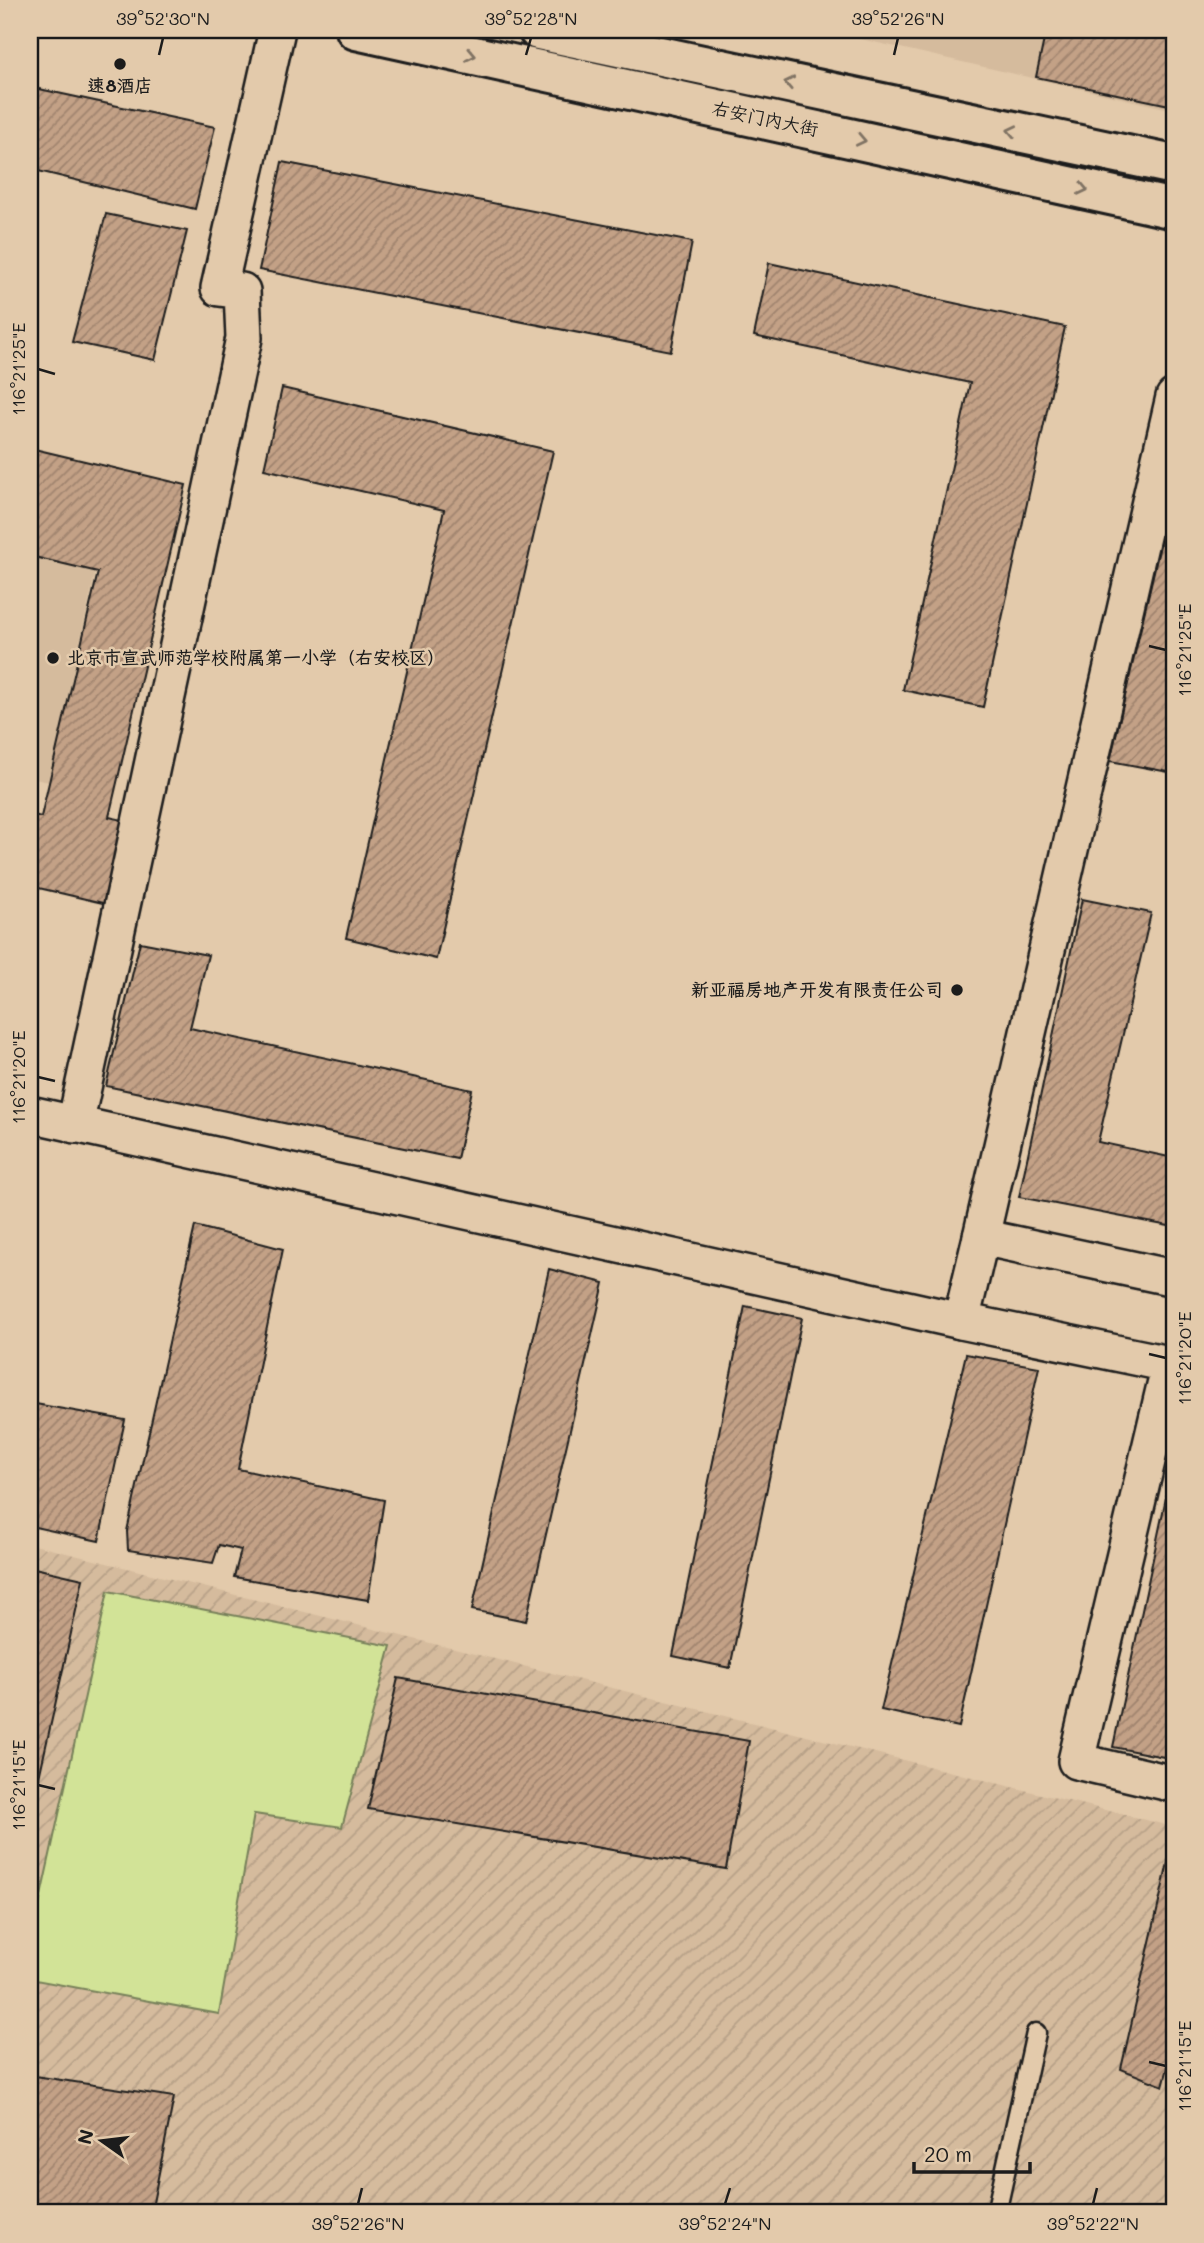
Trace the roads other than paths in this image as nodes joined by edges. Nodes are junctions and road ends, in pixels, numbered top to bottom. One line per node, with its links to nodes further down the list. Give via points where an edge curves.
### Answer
1 (277, 30): 8 (street, via 219,288 242,291 244,338)
2 (356, 30): 5 (main road, 右安门内大街, one-way to 5)
3 (537, 30): 4 (main road, one-way to 3)
4 (1174, 165)
5 (1174, 209)
6 (1174, 397): 9 (street)
7 (30, 1114): 8 (street)
8 (75, 1125): 11 (street)
9 (981, 1237): 10 (street); 11 (street)
10 (1174, 1278)
11 (961, 1321): 12 (street)
12 (1172, 1364): 13 (street, via 1076,1760)
13 (1174, 1784)
14 (1036, 2033): 15 (lane)
15 (996, 2213)

